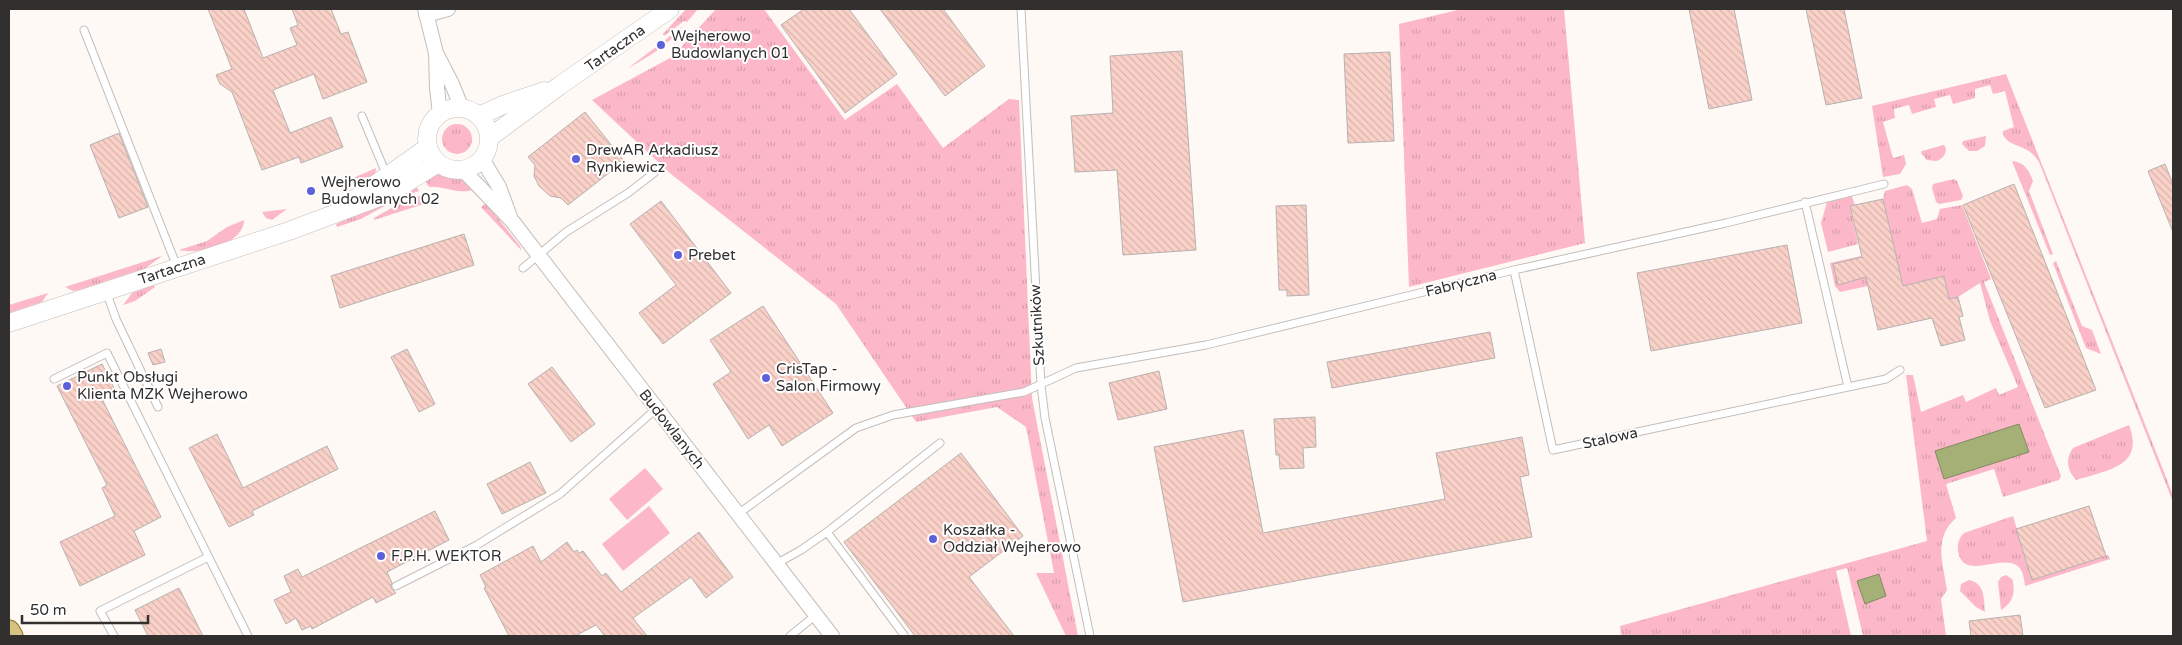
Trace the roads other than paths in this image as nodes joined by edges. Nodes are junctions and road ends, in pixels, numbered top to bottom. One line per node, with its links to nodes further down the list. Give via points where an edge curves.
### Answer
1 (448, 9): 4 (street)
2 (670, 9): 7 (street, Tartaczna)
3 (1021, 9): 31 (lane, Szkutników)
4 (425, 12): 6 (street)
5 (84, 30): 24 (lane)
6 (436, 53): 8 (street); 9 (street)
7 (559, 86): 11 (street, Tartaczna); 12 (street, Tartaczna)
8 (462, 109): 9 (street, via 450,109); 11 (street)
9 (440, 114): 13 (street, via 431,123)
10 (362, 116): 18 (lane)
11 (479, 116): 12 (street)
12 (489, 138): 14 (street)
13 (428, 147): 15 (street); 18 (street, Tartaczna)
14 (482, 159): 16 (street); 22 (street, Budowlanych, via 499,187)
15 (438, 163): 16 (street, via 450,169); 21 (street, Tartaczna, via 390,193)
16 (463, 170): 22 (street, Budowlanych)
17 (654, 173): 23 (lane, via 628,194 566,232)
18 (387, 176): 21 (street, Tartaczna)
19 (1884, 184): 20 (lane, Fabryczna)
20 (1805, 202): 26 (lane, Fabryczna); 32 (lane)
21 (334, 213): 24 (street, Tartaczna)
22 (513, 222): 23 (street, Budowlanych)
23 (538, 256): 25 (lane); 34 (street, Budowlanych)
24 (177, 268): 27 (street, Tartaczna)
25 (523, 268)
26 (1514, 270): 31 (lane, Fabryczna, via 1206,345 1076,368); 32 (lane, Stalowa, via 1553,450)
27 (106, 291): 28 (street, Tartaczna); 33 (lane)
28 (9, 323)
29 (1900, 370): 32 (lane, Stalowa, via 1886,379)
30 (54, 379): 38 (lane, via 107,353)
31 (1041, 385): 36 (lane, Fabryczna, via 1024,392 893,415 856,428); 49 (lane, Szkutników)
32 (1848, 388)
33 (158, 407)
34 (656, 409): 36 (street, Budowlanych); 40 (lane, via 560,494 477,545)
35 (940, 443): 37 (lane)
36 (738, 514): 39 (street, Budowlanych)
37 (827, 532): 39 (lane); 43 (lane)
38 (208, 556): 45 (lane, via 100,611); 46 (lane)
39 (776, 564): 41 (street, Budowlanych)
40 (396, 586)
41 (816, 615): 47 (lane); 48 (street, Budowlanych)
42 (9, 632): 44 (main road)
43 (904, 635)
44 (12, 636)
45 (114, 636)
46 (248, 636)
47 (790, 636)
48 (832, 636)
49 (1090, 636)

